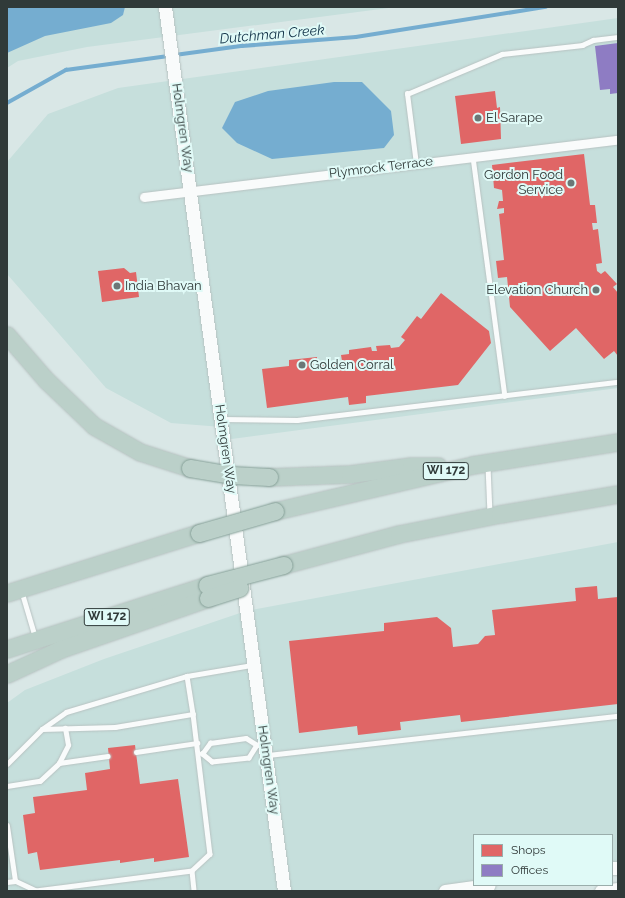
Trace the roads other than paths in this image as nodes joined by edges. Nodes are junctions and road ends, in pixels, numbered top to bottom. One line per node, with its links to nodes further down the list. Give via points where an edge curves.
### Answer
1 (165, 7): 6 (street, Holmgren Way)
2 (618, 37): 5 (lane, via 593,40 582,45 502,54 407,94)
3 (618, 140): 4 (street, Plymrock Terrace)
4 (473, 157): 5 (street, Plymrock Terrace); 10 (lane)
5 (416, 164): 6 (street, Plymrock Terrace)
6 (191, 191): 7 (street, Plymrock Terrace); 11 (street, Holmgren Way)
7 (144, 197)
8 (7, 335): 13 (highway, bridge, via 46,380 94,426 140,452 190,468 232,475 269,477 350,474 411,466)
9 (618, 382): 10 (lane)
10 (505, 396): 11 (lane, via 297,420)
11 (221, 419): 20 (street, Holmgren Way)
12 (618, 442): 13 (highway, WI 172)
13 (480, 464): 15 (lane); 16 (highway, WI 172, bridge, via 275,511)
14 (618, 494): 15 (highway, WI 172)
15 (491, 516): 17 (highway, WI 172, bridge, via 399,534 278,566)
16 (14, 591): 18 (lane)
17 (208, 591): 18 (highway, WI 172); 21 (highway, via 61,649)
18 (36, 640): 19 (highway, WI 172)
19 (7, 649)
20 (254, 665): 22 (lane); 28 (street, Holmgren Way)
21 (7, 674)
22 (187, 676): 23 (lane); 26 (lane, via 66,712)
23 (193, 714): 25 (lane, via 115,727); 27 (lane)
24 (618, 716): 28 (lane)
25 (65, 728): 26 (lane); 32 (lane, via 68,745)
26 (42, 729): 31 (lane)
27 (197, 743): 29 (lane); 35 (lane, via 210,854)
28 (262, 748): 28 (lane, via 246,738 210,743 202,754 212,762 249,758); 41 (street, Holmgren Way)
29 (136, 752)
30 (108, 756): 32 (lane)
31 (7, 764)
32 (59, 764): 33 (lane, via 40,781)
33 (7, 786)
34 (7, 826): 36 (lane)
35 (192, 871): 36 (lane, via 36,890); 40 (lane)
36 (15, 881): 37 (lane)
37 (7, 882)
38 (482, 886): 42 (street)
39 (618, 889): 43 (street)
40 (194, 891)
41 (284, 891)
42 (445, 891)
43 (601, 891)

